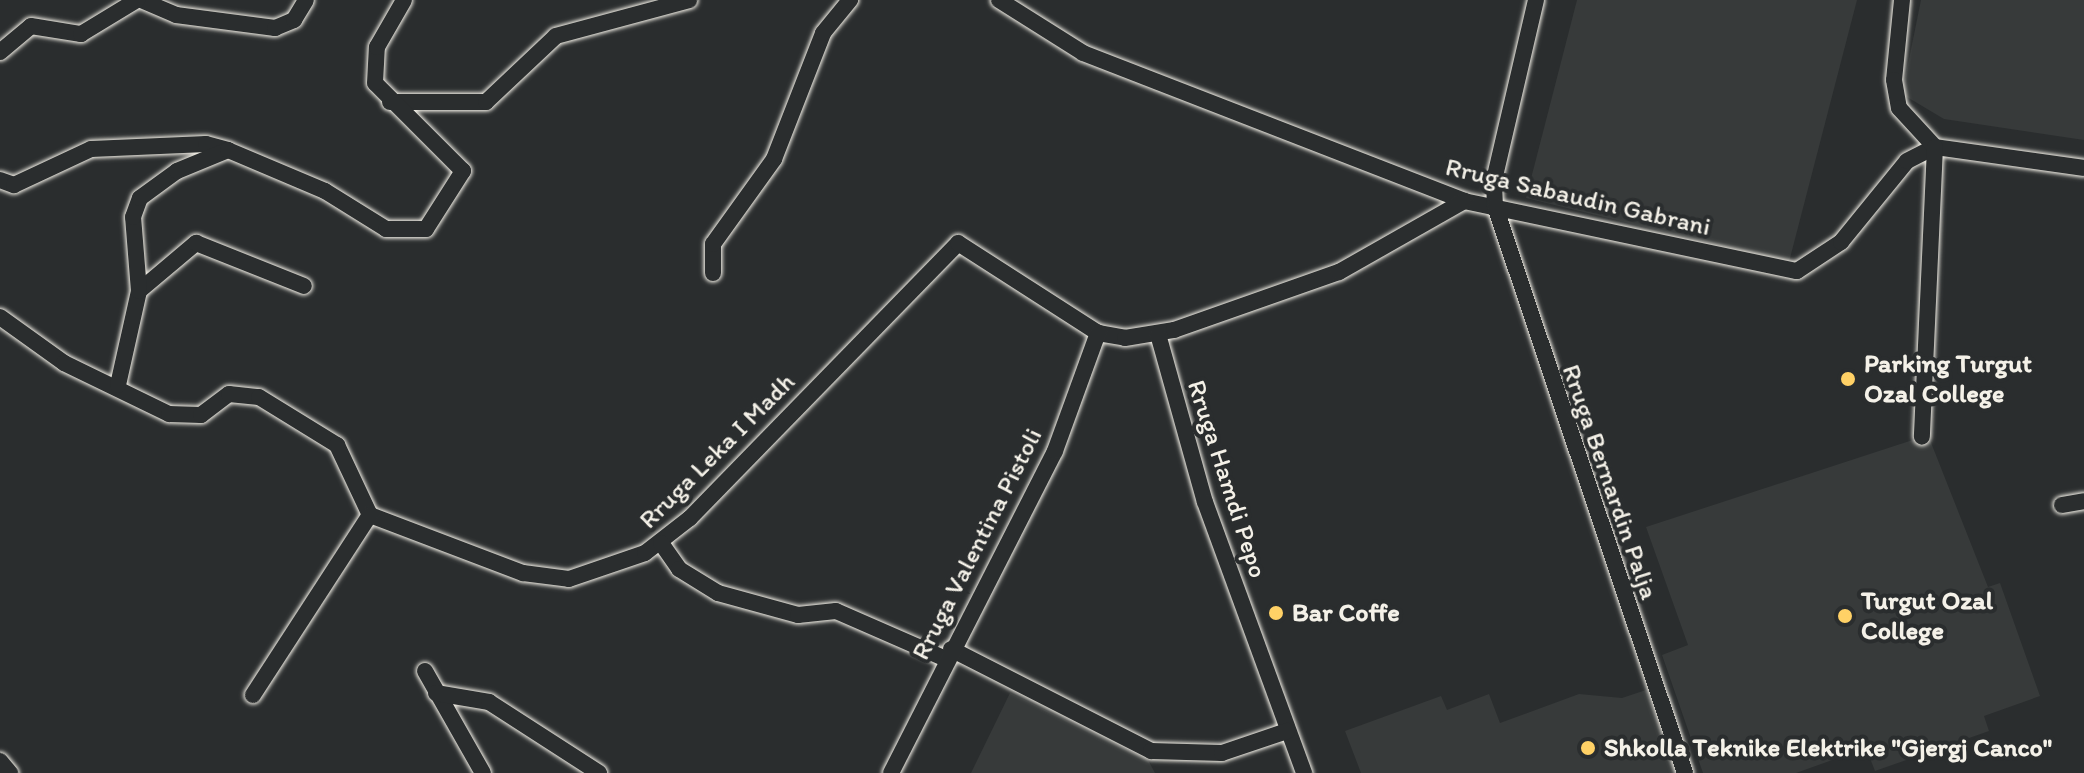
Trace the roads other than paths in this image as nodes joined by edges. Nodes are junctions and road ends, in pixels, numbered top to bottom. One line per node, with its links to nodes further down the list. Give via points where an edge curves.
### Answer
1 (139, 0): 2 (street, via 176,15 275,28 294,20); 9 (street, via 81,34 31,26)
2 (306, 0)
3 (404, 0): 10 (street, via 372,71)
4 (689, 0): 10 (street, via 556,36 486,102)
5 (850, 0): 17 (street, via 823,33 774,159 713,244)
6 (999, 0): 15 (street, Rruga Sabaudin Gabrani, via 1083,53)
7 (1536, 0): 16 (street, via 1494,180)
8 (1902, 0): 11 (street, via 1894,80 1899,108)
9 (0, 52)
10 (390, 102): 12 (street, via 463,171 426,229 386,229 325,191)
11 (1935, 147): 13 (street); 16 (street, Rruga Sabaudin Gabrani, via 1907,161 1841,242 1797,271); 24 (street)
12 (228, 150): 14 (street, via 206,144 91,149 14,185); 19 (street, via 140,198 133,217)
13 (2084, 168)
14 (0, 180)
15 (1464, 201): 16 (street, Rruga Sabaudin Gabrani); 22 (street, via 1339,272)
16 (1495, 206): 40 (street, Rruga Bernardin Palja)
17 (713, 273)
18 (304, 286): 19 (street, via 196,243)
19 (139, 291): 23 (street)
20 (0, 317): 23 (street, via 64,363)
21 (1098, 333): 22 (street); 28 (street, Rruga Leka I Madh, via 958,243); 29 (street, Rruga Valentina Pistoli, via 1055,451)
22 (1158, 334): 33 (street, Rruga Hamdi Pepo, via 1205,502)
23 (118, 385): 27 (street, via 185,418 241,392 295,416 337,445)
24 (1922, 437)
25 (2084, 501): 26 (street)
26 (2062, 505)
27 (370, 515): 28 (street, Rruga Leka I Madh, via 551,581 585,578); 32 (street)
28 (661, 543): 29 (street, via 679,569 718,593 798,615 836,611)
29 (948, 654): 33 (street, via 1151,751 1222,753); 38 (street, Rruga Valentina Pistoli)
30 (425, 671): 31 (street)
31 (436, 693): 36 (street); 37 (street, via 503,708)
32 (253, 695)
33 (1287, 731): 39 (street, Rruga Hamdi Pepo)
34 (0, 761): 35 (street)
35 (10, 773)
36 (483, 773)
37 (599, 773)
38 (891, 773)
39 (1304, 773)
40 (1685, 773)

